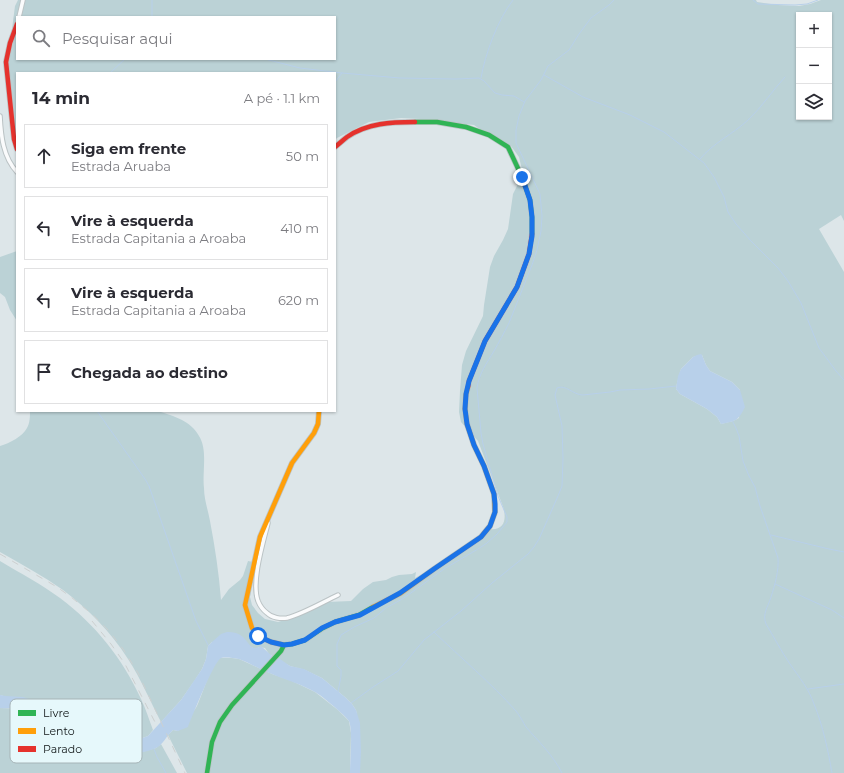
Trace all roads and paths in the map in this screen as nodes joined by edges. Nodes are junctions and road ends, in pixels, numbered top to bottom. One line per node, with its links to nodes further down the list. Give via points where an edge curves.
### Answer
1 (23, 0): 2 (street)
2 (19, 16)
3 (16, 27): 5 (street, via 6,62)
4 (0, 116): 7 (street, via 4,149)
5 (16, 146)
6 (336, 146): 11 (street, via 348,136 383,123 437,122 466,127 489,135 508,146 522,177 530,200 532,236 529,254 517,287 485,341 466,394 467,424 494,494 495,512 490,526 481,537 400,593 360,615 322,628 305,640)
7 (16, 171)
8 (319, 412): 9 (street, via 314,433 292,463)
9 (269, 516): 10 (street, via 255,586 261,608 268,615 286,618); 11 (street, via 259,542 245,605 252,628 258,636)
10 (338, 595)
11 (284, 645): 12 (street, via 220,722 212,742)
12 (207, 773)

